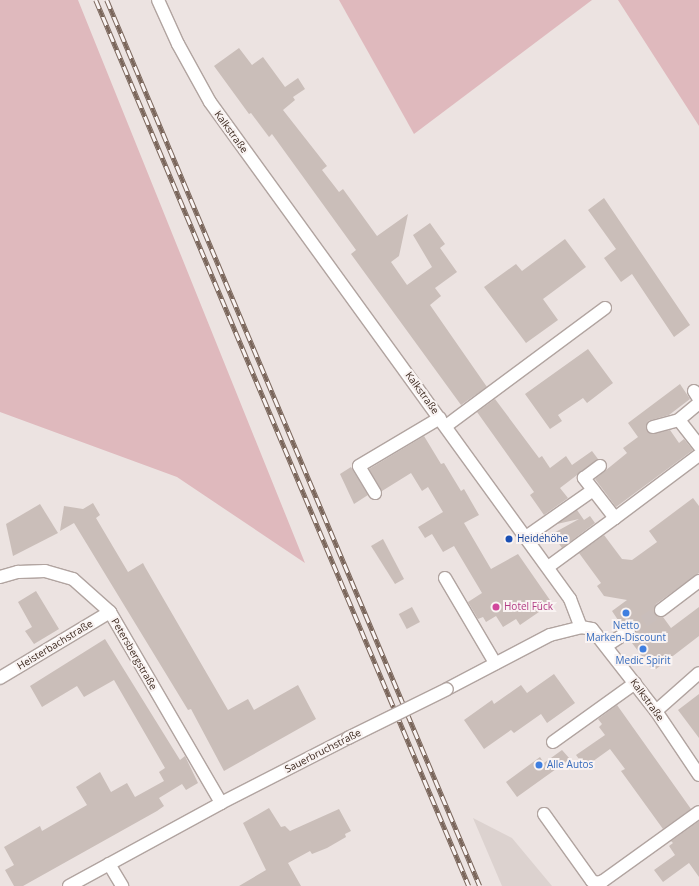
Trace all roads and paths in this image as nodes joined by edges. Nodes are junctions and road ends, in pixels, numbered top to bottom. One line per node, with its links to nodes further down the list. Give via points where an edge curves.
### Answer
1 (158, 0): 5 (street, Kalkstraße, via 178,44 210,102)
2 (605, 308): 5 (street)
3 (699, 403): 4 (street)
4 (679, 420): 6 (street); 7 (street)
5 (443, 422): 11 (street, via 359,466); 13 (street, Kalkstraße)
6 (653, 427)
7 (699, 446)
8 (699, 455): 12 (street)
9 (600, 466): 10 (street, via 584,478)
10 (593, 490): 12 (street); 13 (street)
11 (375, 493)
12 (615, 518): 14 (street)
13 (526, 536): 14 (street, Kalkstraße)
14 (548, 567): 20 (street, Kalkstraße, via 570,599)
15 (0, 577): 19 (street, Petersbergstraße, via 18,572 45,571 73,579)
16 (444, 578): 23 (street)
17 (699, 581): 18 (street)
18 (661, 610)
19 (110, 612): 25 (street, Heisterbachstraße); 30 (street, Petersbergstraße)
20 (581, 627): 22 (street, Kalkstraße, via 592,629); 23 (street, Sauerbruchstraße, via 550,635)
21 (629, 631): 22 (street)
22 (606, 646): 26 (street, Kalkstraße)
23 (495, 663): 30 (street, Sauerbruchstraße, bridge)
24 (699, 673): 27 (street)
25 (0, 678)
26 (634, 683): 27 (street, Kalkstraße); 28 (street)
27 (656, 711): 29 (street, Kalkstraße)
28 (553, 742)
29 (699, 775)
30 (221, 803): 33 (street, Sauerbruchstraße)
31 (699, 812): 32 (street, via 597,883 592,881)
32 (544, 814)
33 (109, 864): 34 (street, Sauerbruchstraße); 35 (street)
34 (69, 886)
35 (122, 886)

